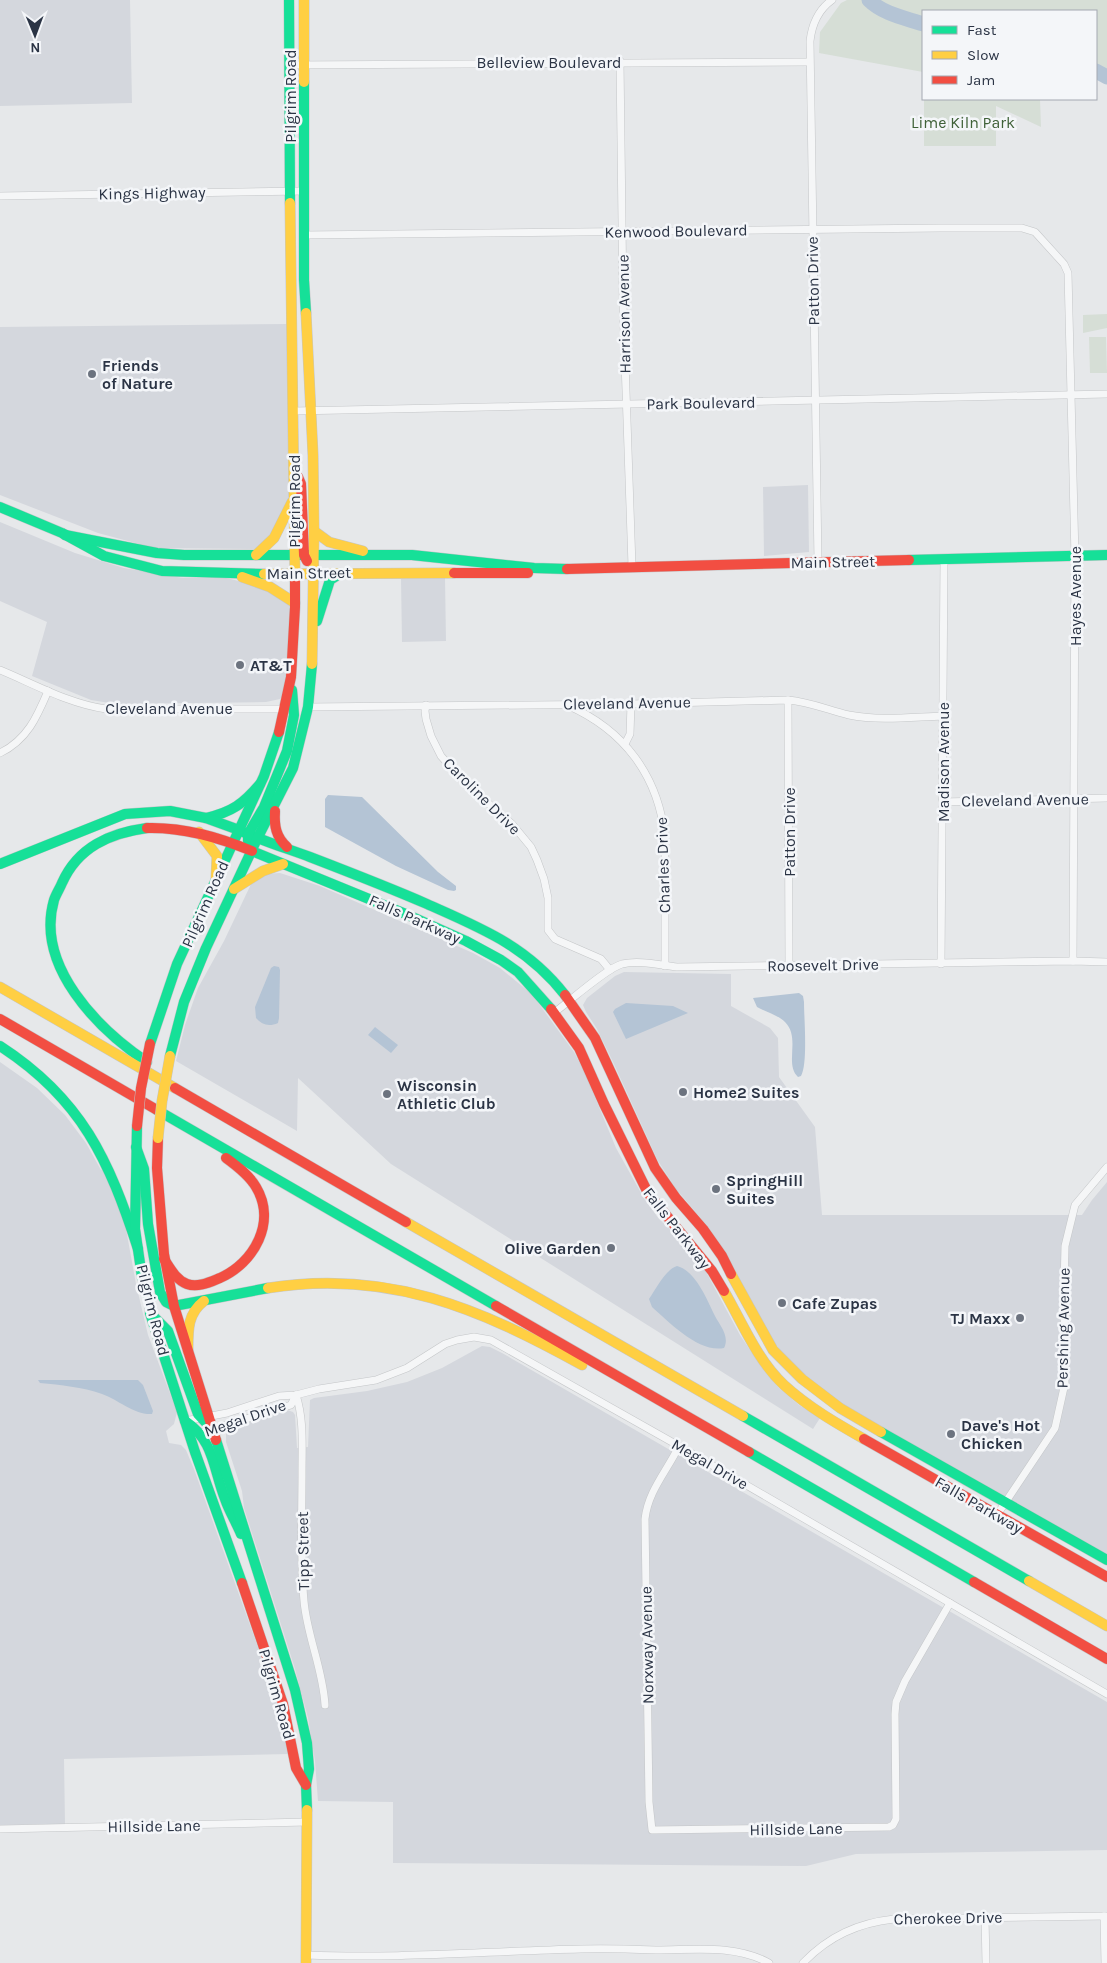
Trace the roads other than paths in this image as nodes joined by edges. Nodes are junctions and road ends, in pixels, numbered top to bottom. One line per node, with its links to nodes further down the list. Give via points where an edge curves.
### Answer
1 (289, 0): 7 (main road, Pilgrim Road)
2 (304, 0): 6 (main road, Pilgrim Road)
3 (827, 1): 5 (street, Patton Drive, via 814,22)
4 (620, 62): 5 (street, Belleview Boulevard); 6 (street, Belleview Boulevard); 12 (street, Harrison Avenue)
5 (809, 62): 11 (street, Patton Drive)
6 (304, 64): 7 (street, Belleview Boulevard); 9 (main road, Pilgrim Road)
7 (290, 65): 8 (main road, Pilgrim Road)
8 (290, 191): 9 (street, Kings Highway); 10 (street, Kings Highway); 15 (main road, Pilgrim Road)
9 (304, 191): 13 (main road, Pilgrim Road)
10 (0, 196)
11 (812, 230): 12 (street, Kenwood Boulevard); 14 (street, Kenwood Boulevard, via 1022,228 1031,230); 19 (street, Patton Drive)
12 (622, 232): 13 (street, Kenwood Boulevard); 20 (street, Harrison Avenue)
13 (304, 234): 16 (main road, Pilgrim Road)
14 (1042, 240): 18 (street, Hayes Avenue, via 1068,270)
15 (291, 280): 16 (main road); 22 (main road, Pilgrim Road)
16 (304, 280): 21 (main road, Pilgrim Road)
17 (1107, 394): 18 (street, Park Boulevard)
18 (1072, 395): 19 (street, Park Boulevard); 33 (street, Hayes Avenue)
19 (815, 400): 20 (street, Park Boulevard); 35 (street, Patton Drive)
20 (627, 404): 21 (street, Park Boulevard); 37 (street, Harrison Avenue)
21 (310, 410): 22 (street, Park Boulevard); 26 (main road, Pilgrim Road)
22 (294, 411): 23 (main road, Pilgrim Road)
23 (294, 466): 24 (main road, Pilgrim Road); 30 (main road, via 301,484)
24 (294, 496): 29 (main road, via 276,537); 30 (main road, Pilgrim Road)
25 (0, 507): 27 (main road, Main Street)
26 (314, 531): 30 (main road, Pilgrim Road); 31 (main road, via 329,542)
27 (65, 536): 28 (main road, Main Street); 36 (main road, Main Street, via 104,556)
28 (142, 551): 29 (main road, Main Street, via 184,556); 36 (main road)
29 (256, 555): 30 (main road, Main Street)
30 (304, 555): 31 (main road, Main Street); 40 (main road, Pilgrim Road); 41 (main road, Pilgrim Road)
31 (380, 555): 38 (main road, Main Street, via 434,556)
32 (1107, 555): 33 (main road, Main Street)
33 (1075, 556): 34 (main road, Main Street); 60 (street, Hayes Avenue)
34 (944, 560): 35 (main road, Main Street); 54 (street, Madison Avenue)
35 (818, 562): 37 (main road, Main Street)
36 (141, 566): 42 (main road, Main Street, via 180,573)
37 (632, 566): 38 (main road, Main Street)
38 (559, 569): 39 (main road, Main Street, via 497,574)
39 (344, 572): 41 (main road, Main Street); 44 (main road, via 330,580)
40 (294, 573): 41 (main road, Main Street); 42 (main road, Main Street); 43 (main road, Pilgrim Road)
41 (314, 573): 44 (main road, Pilgrim Road)
42 (229, 574): 43 (main road, via 274,588)
43 (295, 603): 46 (main road, Pilgrim Road)
44 (313, 634): 52 (main road, Pilgrim Road)
45 (0, 670): 47 (street, Cleveland Avenue)
46 (291, 677): 53 (main road, Pilgrim Road); 64 (main road, via 294,715 287,751 264,807)
47 (48, 691): 53 (street, Cleveland Avenue, via 106,710); 56 (street, via 30,728)
48 (788, 700): 50 (street, Cleveland Avenue); 54 (street, Cleveland Avenue, via 868,717); 75 (street, Patton Drive)
49 (565, 704): 50 (street, Cleveland Avenue); 51 (street, Cleveland Avenue); 55 (street, Charles Drive)
50 (631, 704): 55 (street, via 630,734)
51 (426, 705): 52 (street, Cleveland Avenue); 77 (street, Caroline Drive, via 431,736 441,756 466,784 512,824 531,847 548,898 548,930 555,940 601,959)
52 (308, 707): 59 (main road, Pilgrim Road, via 293,768)
53 (285, 708): 57 (main road, Pilgrim Road)
54 (943, 716): 61 (street, Madison Avenue)
55 (625, 744): 76 (street, Charles Drive, via 647,775 663,818)
56 (0, 753)
57 (260, 784): 62 (main road, via 242,805); 64 (main road, Pilgrim Road)
58 (1107, 798): 60 (street, Cleveland Avenue)
59 (278, 800): 64 (main road, Pilgrim Road); 66 (main road, via 273,824 281,842)
60 (1074, 800): 61 (street, Cleveland Avenue); 72 (street, Hayes Avenue)
61 (942, 802): 74 (street, Madison Avenue)
62 (206, 818): 64 (main road, Falls Parkway); 68 (main road, Falls Parkway, via 170,811 125,814)
63 (199, 832): 65 (main road, Falls Parkway); 70 (main road, via 216,854); 85 (main road, Falls Parkway, via 159,828 121,832 96,843 74,862 57,892 52,920 55,950 74,994 97,1023 136,1056 346,1177)
64 (248, 834): 65 (main road, Pilgrim Road); 66 (main road, Falls Parkway); 67 (main road)
65 (232, 842): 67 (main road, Falls Parkway); 70 (main road, Pilgrim Road)
66 (290, 849): 79 (main road, Falls Parkway, via 493,933 520,950)
67 (252, 851): 69 (main road, Falls Parkway); 71 (main road, Pilgrim Road)
68 (0, 864)
69 (283, 864): 71 (main road, via 255,874); 80 (main road, Falls Parkway, via 408,914 485,951 518,972)
70 (216, 879): 83 (main road, Pilgrim Road, bridge, via 169,984 150,1044 141,1088)
71 (234, 890): 87 (main road, Pilgrim Road, bridge, via 188,993 170,1056 162,1101 157,1168)
72 (1073, 961): 73 (street, Roosevelt Drive); 74 (street, Roosevelt Drive)
73 (1107, 962)
74 (941, 964): 75 (street, Roosevelt Drive)
75 (789, 965): 76 (street, Roosevelt Drive)
76 (665, 966): 77 (street, Roosevelt Drive, via 632,962)
77 (610, 970): 79 (street, Roosevelt Drive)
78 (0, 987): 85 (main road)
79 (570, 1001): 80 (street, Roosevelt Drive); 100 (main road, Falls Parkway, via 595,1038 655,1168 722,1256 773,1350 802,1379 840,1408)
80 (555, 1012): 101 (main road, Falls Parkway, via 589,1068 648,1192 712,1271 762,1358 784,1384 837,1424)
81 (0, 1020): 87 (main road, via 36,1047 222,1155 240,1168 258,1190 263,1216 261,1236 256,1250 237,1270 205,1284 192,1285 180,1281); 99 (main road)
82 (0, 1046): 86 (main road, via 47,1081 93,1136 116,1181)
83 (136, 1147): 86 (main road, Pilgrim Road); 89 (main road, via 144,1169 148,1224 159,1286 164,1300)
84 (1107, 1167): 100 (street, Pershing Avenue, via 1075,1205 1065,1246 1065,1383 1054,1428)
85 (422, 1230): 106 (main road)
86 (138, 1249): 90 (main road, Pilgrim Road)
87 (164, 1259): 89 (main road, Pilgrim Road)
88 (204, 1301): 89 (main road); 91 (main road, via 190,1315); 99 (main road, via 301,1283 371,1285 449,1302 509,1326)
89 (174, 1306): 91 (main road, Pilgrim Road)
90 (150, 1313): 93 (main road, via 168,1331); 94 (main road, Pilgrim Road)
91 (188, 1351): 93 (main road, Pilgrim Road)
92 (296, 1395): 93 (street, Megal Drive, via 279,1396); 95 (street, Megal Drive, via 291,1405); 98 (street, Megal Drive, via 376,1380 407,1368 451,1342 480,1338 505,1347); 109 (street, Tipp Street, via 301,1422 304,1600 323,1677)
93 (204, 1417): 94 (street, Megal Drive); 95 (main road)
94 (185, 1421): 96 (main road); 97 (main road, Pilgrim Road)
95 (212, 1429): 96 (street, Megal Drive); 102 (main road, Pilgrim Road)
96 (201, 1433): 97 (street, Megal Drive); 102 (main road, via 224,1500)
97 (190, 1436): 110 (main road, Pilgrim Road, via 273,1671 296,1768)
98 (679, 1446): 105 (street, Megal Drive); 113 (street, Norxway Avenue, via 652,1491 645,1519 651,1828 654,1831)
99 (764, 1461): 107 (main road)
100 (1006, 1501): 101 (street, Pershing Avenue); 103 (main road, Falls Parkway)
101 (997, 1514): 104 (main road, Falls Parkway)
102 (249, 1543): 110 (main road, Pilgrim Road, via 295,1690 308,1760)
103 (1107, 1560)
104 (1107, 1577)
105 (950, 1603): 108 (street, Megal Drive); 113 (street, Hillside Lane, via 905,1680 896,1702 895,1822 889,1827)
106 (1107, 1626)
107 (1107, 1659)
108 (1107, 1694)
109 (326, 1705)
110 (306, 1785): 111 (main road, Pilgrim Road)
111 (307, 1822): 112 (street, Hillside Lane); 116 (main road, Pilgrim Road)
112 (0, 1829)
113 (674, 1831)
114 (1106, 1916): 115 (street, Cherokee Drive); 120 (street)
115 (985, 1918): 118 (street, Cherokee Drive, via 894,1919 862,1924 821,1945); 119 (street)
116 (306, 1959): 117 (street, via 582,1949 717,1950 743,1953)
117 (769, 1963)
118 (803, 1963)
119 (986, 1963)
120 (1105, 1963)

